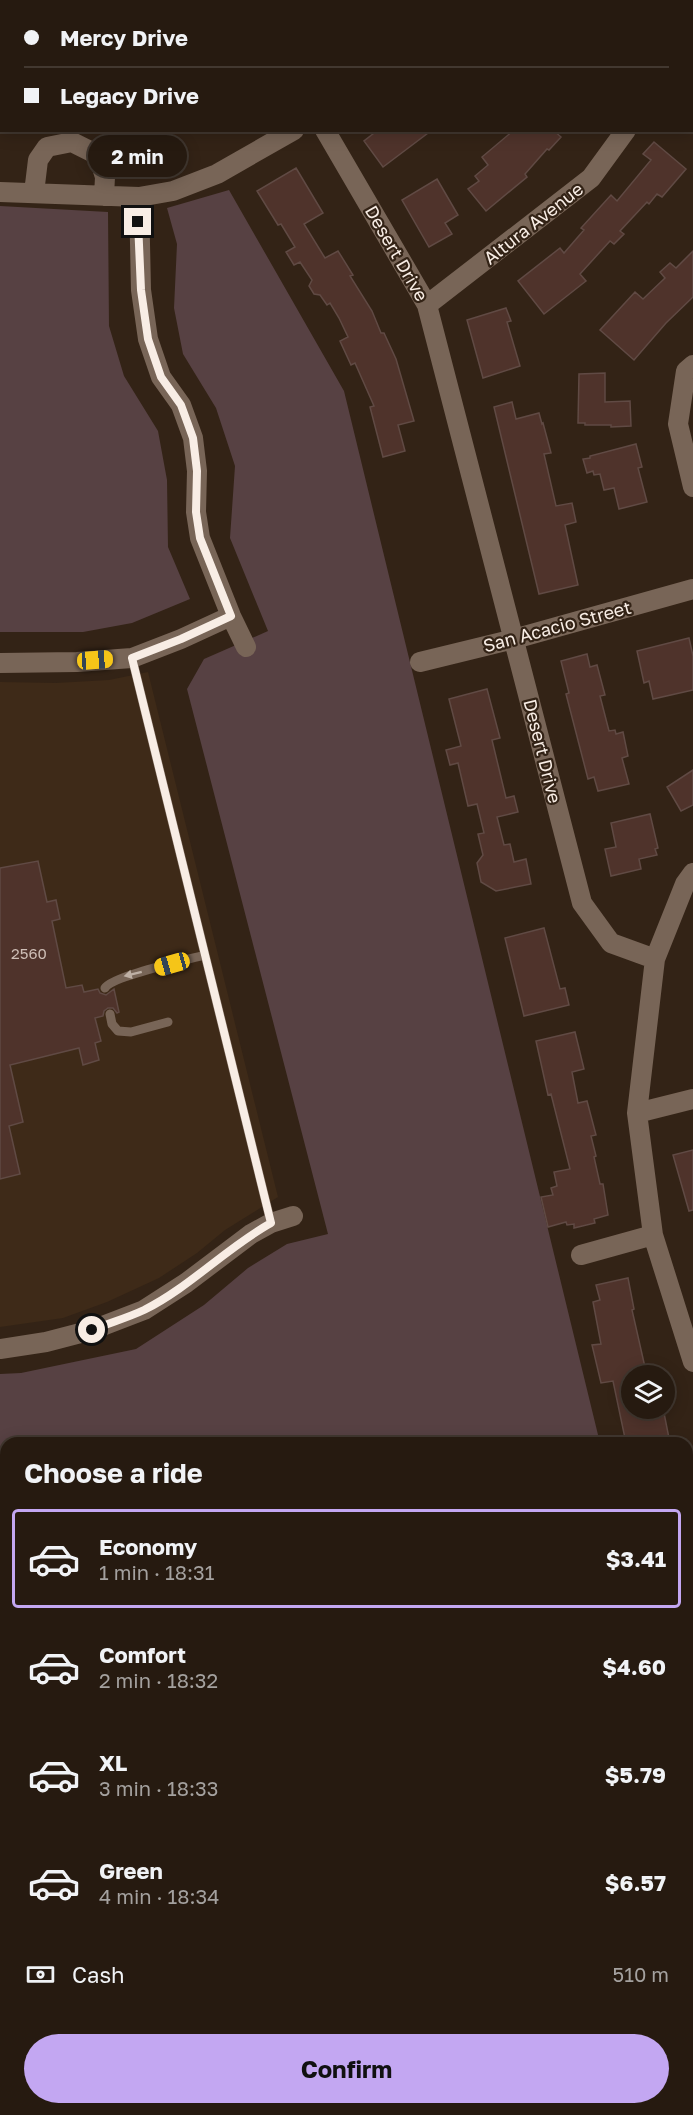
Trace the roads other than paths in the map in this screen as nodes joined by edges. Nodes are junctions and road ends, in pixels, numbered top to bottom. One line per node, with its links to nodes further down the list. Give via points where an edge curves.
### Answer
1 (290, 132): 7 (street, via 217,174)
2 (326, 132): 8 (street, Desert Drive)
3 (625, 132): 8 (street, Altura Avenue, via 591,178)
4 (0, 192): 5 (street)
5 (34, 194): 6 (street); 6 (street, via 38,160 47,147 72,142 98,155 105,177)
6 (104, 196): 7 (street)
7 (139, 197): 12 (street, via 141,290 148,339 161,377 181,405 193,438 200,538)
8 (427, 304): 13 (street, Desert Drive)
9 (693, 365): 10 (street, via 686,371 678,424)
10 (693, 486)
11 (693, 589): 13 (street, San Acacio Street)
12 (231, 616): 14 (street); 15 (street)
13 (514, 639): 16 (street, San Acacio Street); 20 (street, Desert Drive, via 582,903 611,943)
14 (246, 647)
15 (132, 658): 17 (street); 19 (lane)
16 (420, 662)
17 (0, 663)
18 (693, 873): 20 (street)
19 (205, 955): 21 (lane, one-way to 21, via 127,975); 27 (lane)
20 (655, 959): 25 (street)
21 (105, 988)
22 (110, 1014): 23 (lane, via 118,1031 131,1032)
23 (168, 1022)
24 (693, 1099): 25 (street)
25 (637, 1113): 28 (street)
26 (293, 1216): 27 (street)
27 (271, 1223): 30 (street, via 144,1310 80,1333)
28 (653, 1235): 29 (street); 31 (street)
29 (581, 1255)
30 (0, 1349)
31 (693, 1362)

